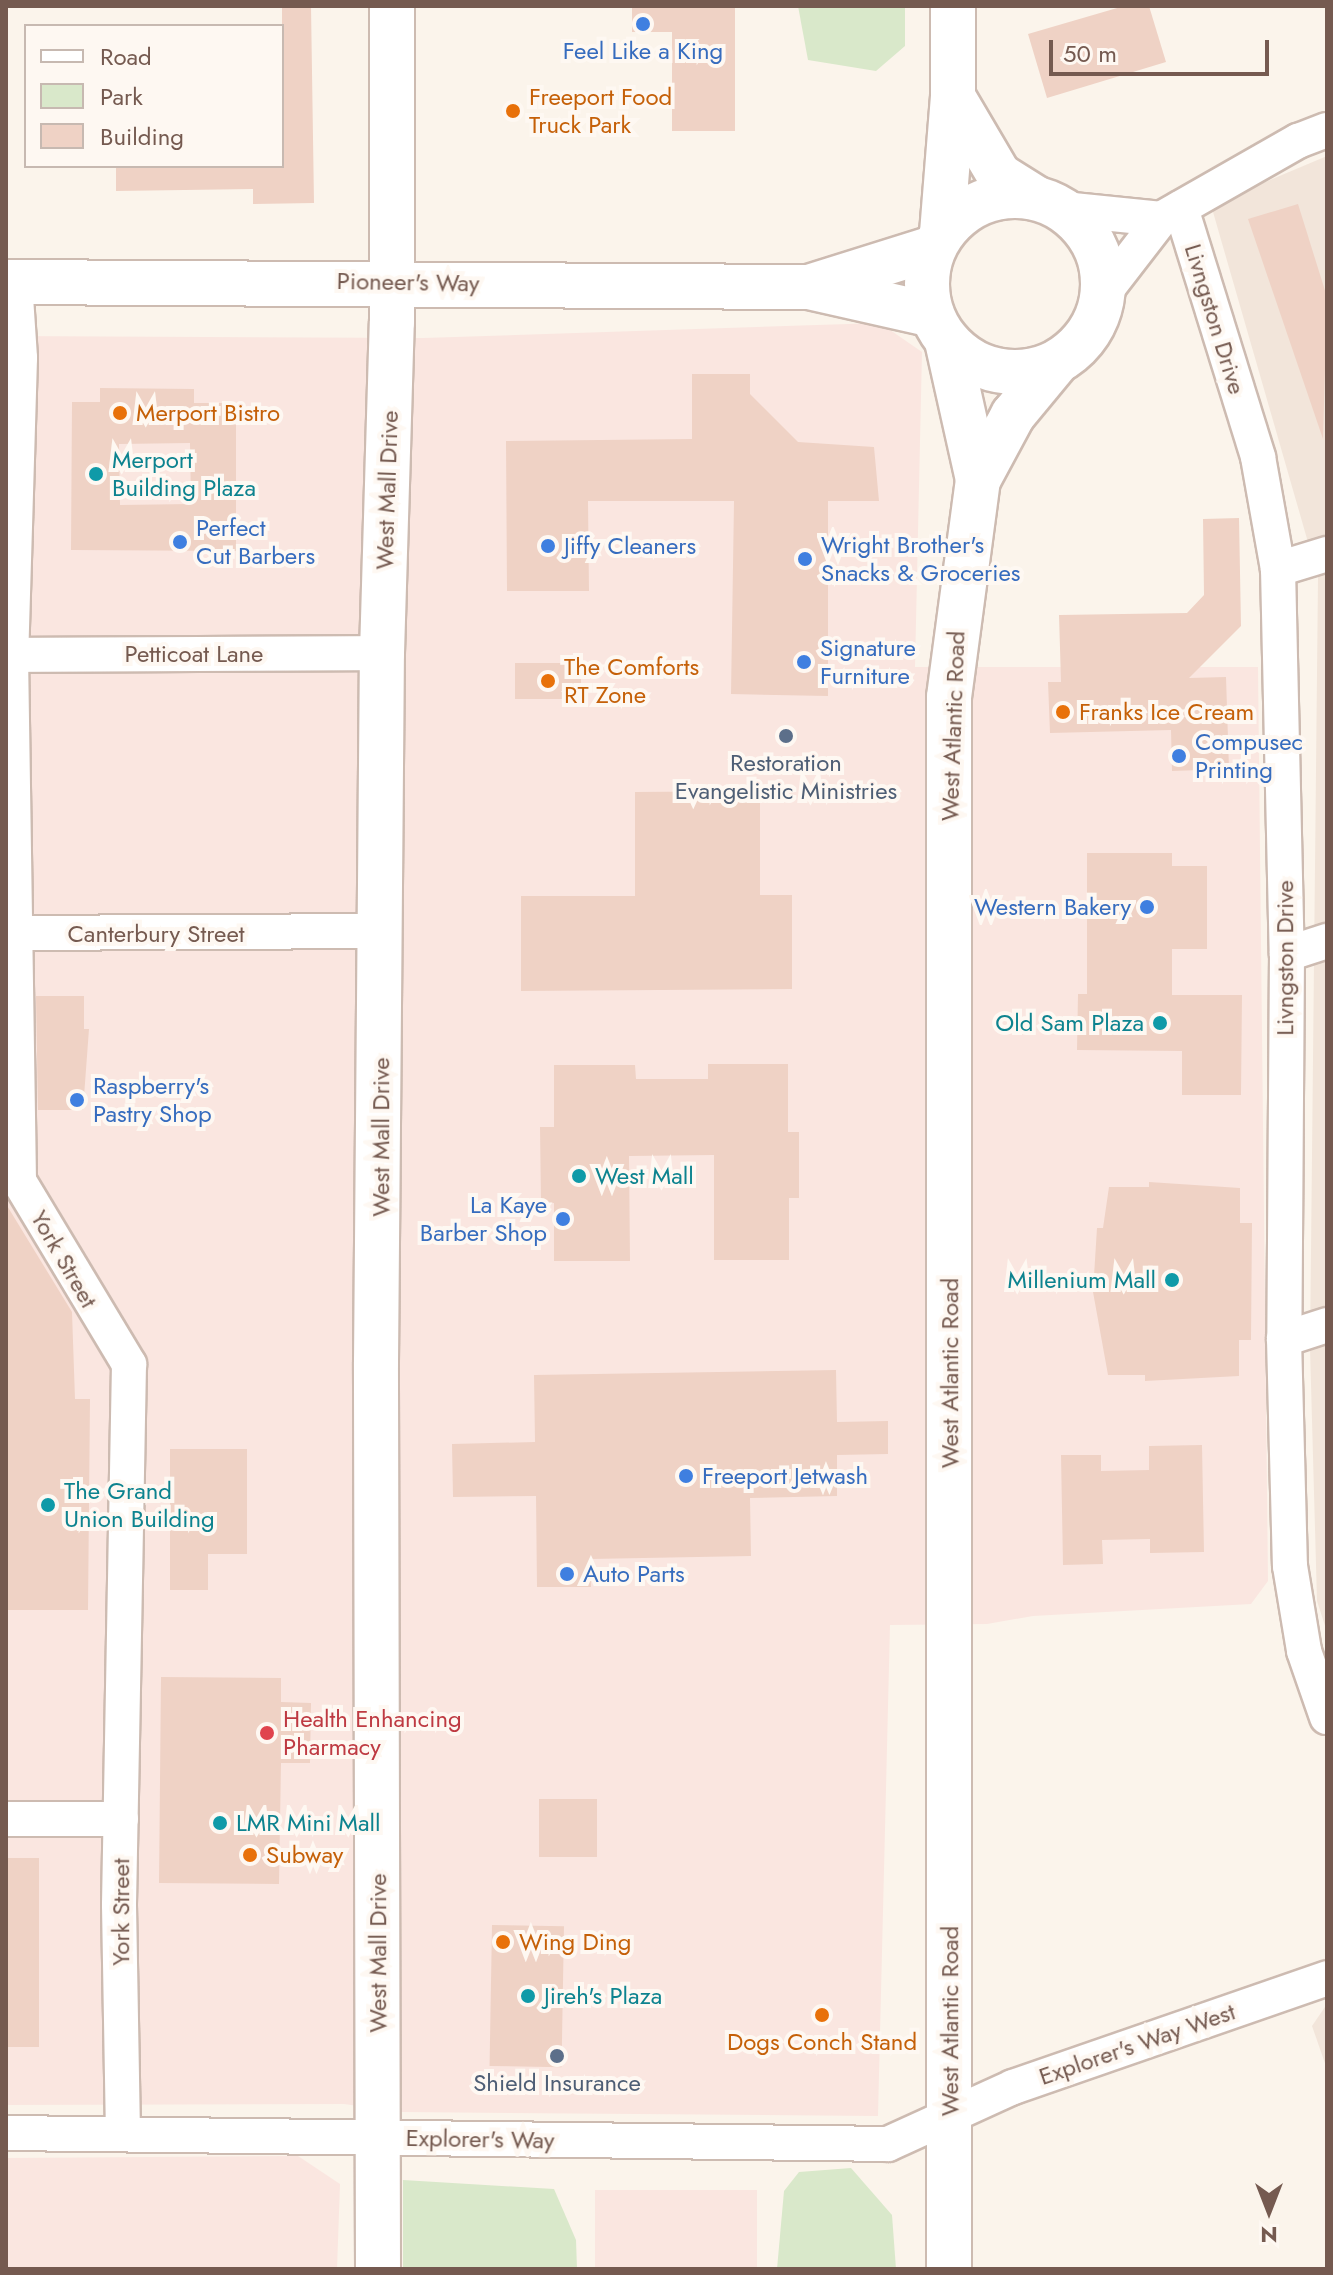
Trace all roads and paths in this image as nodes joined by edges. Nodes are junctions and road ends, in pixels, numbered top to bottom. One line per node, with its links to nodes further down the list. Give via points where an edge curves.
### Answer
1 (392, 6): 8 (main road, West Mall Drive)
2 (953, 6): 3 (main road)
3 (953, 97): 5 (main road, via 999,175); 7 (main road)
4 (1327, 130): 6 (street)
5 (1049, 203): 6 (street); 7 (main road, via 999,196 967,209); 11 (main road, via 1087,231 1102,261)
6 (1171, 213): 11 (street); 16 (street, Livngston Drive, via 1258,457)
7 (938, 240): 10 (main road, Pioneer's Way); 12 (main road, via 926,281)
8 (393, 281): 9 (main road, Pioneer's Way); 10 (main road, Pioneer's Way); 17 (main road, West Mall Drive)
9 (11, 282): 18 (street, York Street, via 20,358)
10 (809, 287): 12 (main road, Pioneer's Way)
11 (1104, 293): 13 (main road, via 1096,322 1079,346)
12 (939, 328): 13 (main road, via 970,360 997,371 1027,372); 14 (main road, West Atlantic Road)
13 (1056, 363): 14 (main road, West Atlantic Road, via 1013,415)
14 (978, 480): 30 (main road, West Atlantic Road, via 949,697)
15 (1327, 554): 16 (street)
16 (1278, 569): 22 (street, Livngston Drive)
17 (382, 653): 18 (street, Petticoat Lane); 19 (main road, West Mall Drive)
18 (8, 655): 20 (street, York Street)
19 (382, 931): 20 (street, Canterbury Street); 33 (main road, West Mall Drive, via 376,1362)
20 (11, 933): 28 (street, York Street, via 19,1181 129,1364)
21 (1327, 941): 22 (street)
22 (1287, 954): 24 (street, Livngston Drive)
23 (1327, 1325): 24 (street)
24 (1284, 1339): 25 (street, Livngston Drive, via 1290,1566)
25 (1315, 1647): 26 (street, Livngston Drive)
26 (1327, 1717)
27 (6, 1819): 28 (street)
28 (121, 1819): 32 (street, York Street)
29 (1327, 1978): 30 (street, Explorer's Way West, via 1013,2087)
30 (950, 2120): 33 (street, Explorer's Way, via 888,2144); 35 (main road, West Atlantic Road)
31 (6, 2133): 32 (street, Explorer's Way)
32 (123, 2134): 33 (street, Explorer's Way)
33 (379, 2138): 34 (main road, West Mall Drive)
34 (378, 2269)
35 (949, 2269)

